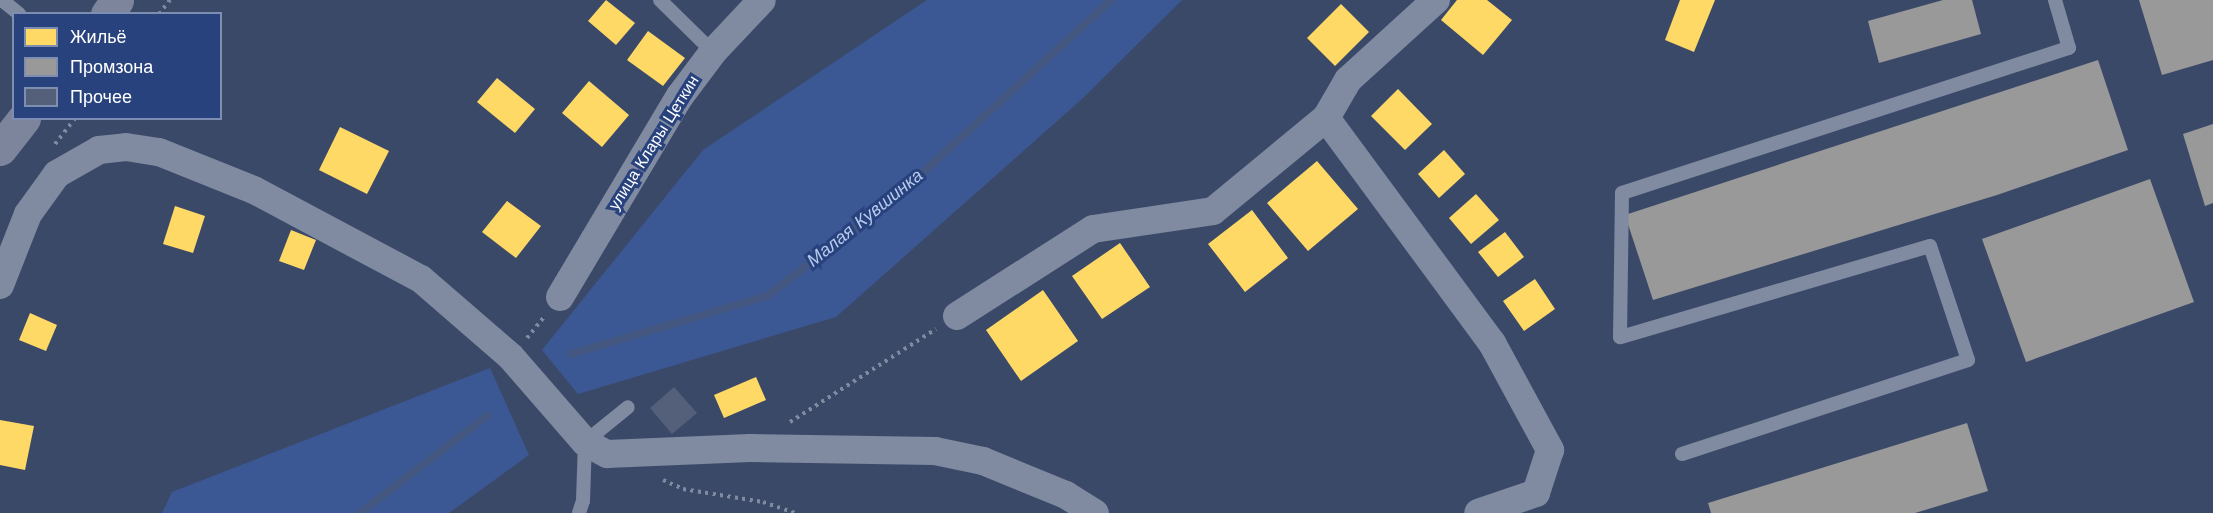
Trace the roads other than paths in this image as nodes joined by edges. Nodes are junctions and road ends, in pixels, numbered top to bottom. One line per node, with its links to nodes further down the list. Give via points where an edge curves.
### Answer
1 (2, 0): 6 (lane)
2 (660, 0): 7 (lane)
3 (762, 0): 7 (street, улица Клары Цеткин)
4 (1436, 0): 8 (street, via 1348,80)
5 (2055, 0): 16 (lane, via 2069,48 1622,193 1620,338 1930,246 1968,360)
6 (17, 12)
7 (713, 52): 12 (street, улица Клары Цеткин, via 680,96)
8 (1326, 118): 13 (street, via 1213,211 1093,230); 19 (street, via 1492,343 1550,450 1536,492)
9 (22, 120): 10 (main road)
10 (0, 149)
11 (0, 285): 15 (street, via 28,214 57,174 99,150 126,147 159,152 254,190 422,279 511,357)
12 (560, 297)
13 (957, 316)
14 (628, 407): 15 (lane)
15 (585, 442): 17 (lane); 18 (street, via 607,454 750,448 936,451 983,461 1066,495)
16 (1682, 454)
17 (579, 513)
18 (1095, 513)
19 (1478, 513)

